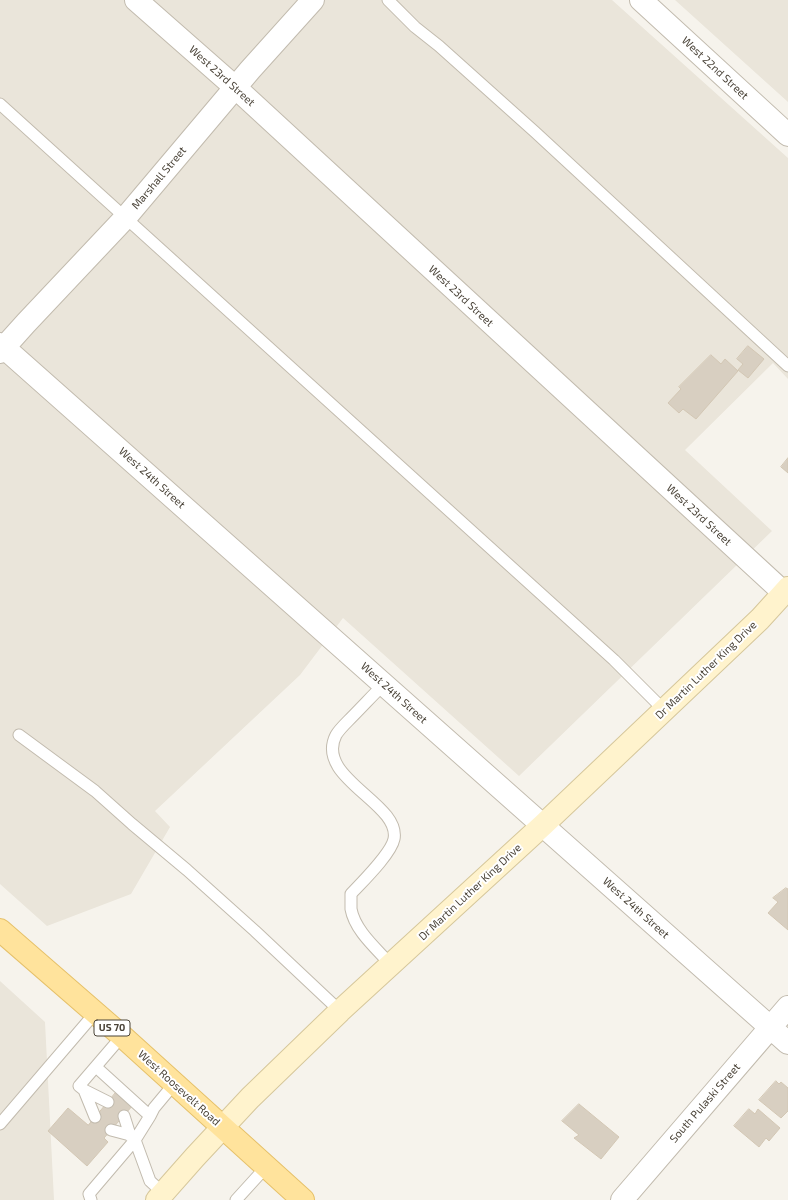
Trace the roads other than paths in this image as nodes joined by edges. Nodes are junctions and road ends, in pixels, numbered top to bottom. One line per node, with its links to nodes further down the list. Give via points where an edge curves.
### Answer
1 (136, 0): 5 (street, West 23rd Street)
2 (313, 0): 5 (street, Marshall Street)
3 (388, 0): 10 (lane)
4 (641, 0): 7 (street, West 22nd Street)
5 (236, 88): 8 (street, Marshall Street); 11 (street, West 23rd Street)
6 (0, 104): 8 (lane)
7 (788, 135)
8 (126, 217): 9 (street, Marshall Street); 13 (lane, via 614,660)
9 (1, 348): 12 (street, West 24th Street)
10 (788, 366)
11 (786, 591): 13 (main road, Dr Martin Luther King Drive)
12 (384, 684): 15 (street, West 24th Street); 17 (lane, via 336,734 332,747 336,761 346,777 388,817 394,829 394,839 386,855 351,894 351,909 362,932)
13 (664, 710): 15 (main road, Dr Martin Luther King Drive)
14 (19, 735): 19 (lane, via 95,790 255,930)
15 (543, 826): 17 (main road, Dr Martin Luther King Drive); 21 (street, West 24th Street)
16 (0, 930): 20 (main road, West Roosevelt Road / US 70)
17 (391, 965): 19 (main road, Dr Martin Luther King Drive)
18 (788, 1007): 21 (street, South Pulaski Street)
19 (340, 1011): 32 (main road, Dr Martin Luther King Drive)
20 (95, 1013): 22 (main road, West Roosevelt Road / US 70); 31 (lane)
21 (770, 1027): 23 (street, West 24th Street); 40 (street, South Pulaski Street)
22 (122, 1036): 24 (lane); 25 (main road, West Roosevelt Road / US 70)
23 (788, 1043)
24 (96, 1067): 26 (lane, via 79,1086); 29 (lane)
25 (174, 1084): 29 (lane); 32 (main road, West Roosevelt Road / US 70)
26 (84, 1090): 27 (lane); 30 (lane)
27 (108, 1102)
28 (124, 1116): 34 (lane)
29 (150, 1116): 34 (lane)
30 (95, 1117)
31 (0, 1124)
32 (222, 1127): 35 (main road, West Roosevelt Road / US 70); 36 (main road, Dr Martin Luther King Drive)
33 (111, 1130): 34 (lane)
34 (132, 1138): 36 (lane, via 150,1181); 38 (lane, via 89,1194)
35 (266, 1167): 37 (lane); 39 (main road, West Roosevelt Road / US 70)
36 (160, 1196)
37 (239, 1199)
38 (91, 1200)
39 (302, 1200)
40 (622, 1200)

